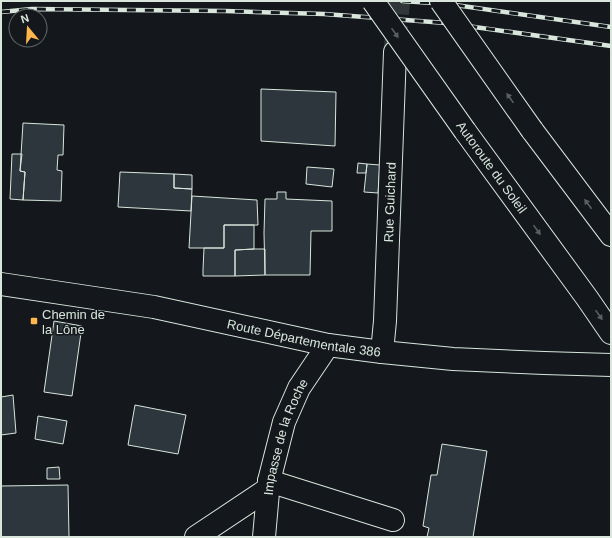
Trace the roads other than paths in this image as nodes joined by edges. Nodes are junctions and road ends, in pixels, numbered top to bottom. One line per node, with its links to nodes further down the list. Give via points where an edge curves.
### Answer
1 (373, 1): 6 (main road, Autoroute du Soleil, one-way to 6, bridge)
2 (441, 1): 4 (main road, one-way to 2, bridge, via 532,130)
3 (395, 52): 8 (main road, Rue Guichard)
4 (611, 235)
5 (1, 284): 7 (main road, Route Départementale 386, via 154,307)
6 (611, 333)
7 (328, 345): 8 (main road, Route Départementale 386); 10 (main road, Impasse de la Roche, via 299,388 284,422)
8 (382, 352): 9 (main road, Route Départementale 386, via 453,359)
9 (611, 365)
10 (269, 485): 11 (main road); 12 (main road); 13 (main road, Impasse de la Roche)
11 (393, 520)
12 (196, 537)
13 (264, 537)

